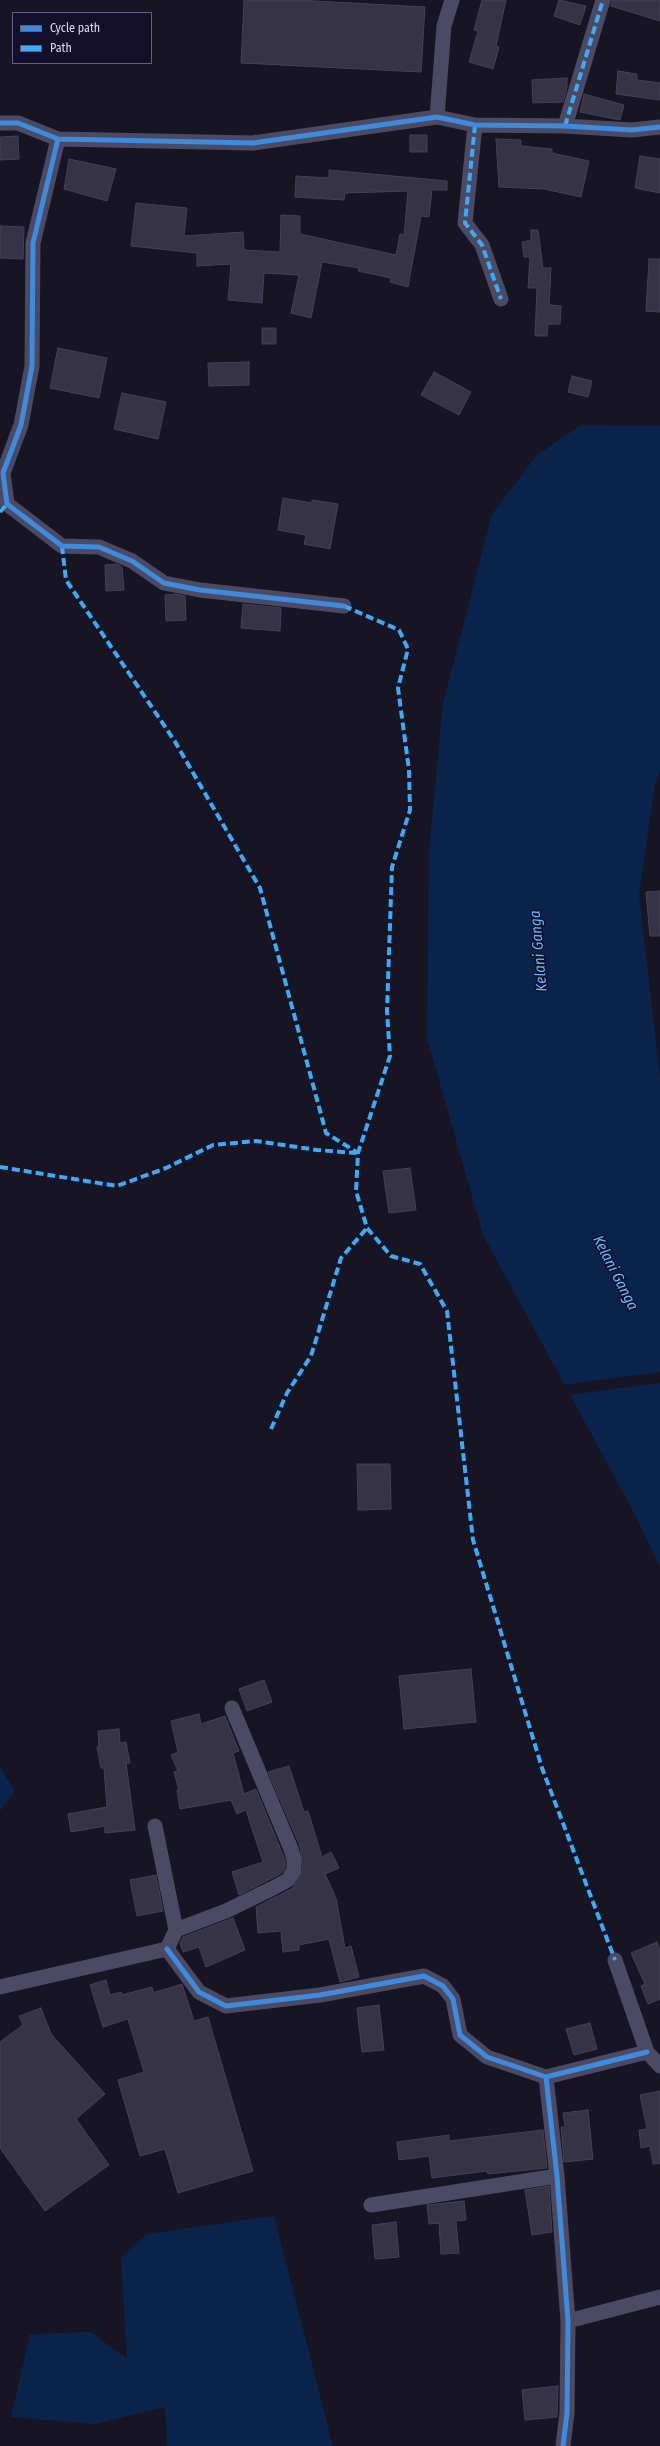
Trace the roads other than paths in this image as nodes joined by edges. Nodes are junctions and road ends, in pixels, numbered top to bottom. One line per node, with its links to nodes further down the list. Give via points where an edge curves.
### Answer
1 (452, 0): 3 (street, via 444,26)
2 (603, 0): 6 (street)
3 (437, 117): 5 (street); 8 (street, via 253,143)
4 (0, 123): 8 (street, via 18,123)
5 (475, 125): 6 (street); 9 (street, via 465,223 482,245)
6 (565, 126): 7 (street, via 632,130)
7 (660, 127)
8 (58, 139): 10 (street, via 33,243 32,366 21,425 3,473 7,504 62,546 99,547 132,561 164,583 200,590)
9 (501, 299)
10 (344, 606)
11 (232, 1708): 13 (street, via 291,1849 294,1870 288,1880 267,1892)
12 (155, 1826): 13 (street)
13 (176, 1930): 14 (street)
14 (167, 1949): 16 (street); 19 (street, via 199,1992 226,2006 320,1995 424,1976 443,1986 453,1999 460,2035 470,2044 486,2057)
15 (615, 1960): 17 (street)
16 (0, 1987)
17 (647, 2052): 18 (street); 19 (street)
18 (660, 2066)
19 (546, 2077): 20 (street)
20 (557, 2176): 21 (street); 23 (street)
21 (371, 2205)
22 (660, 2297): 23 (street)
23 (568, 2321): 24 (street, via 567,2412)
24 (563, 2446)

